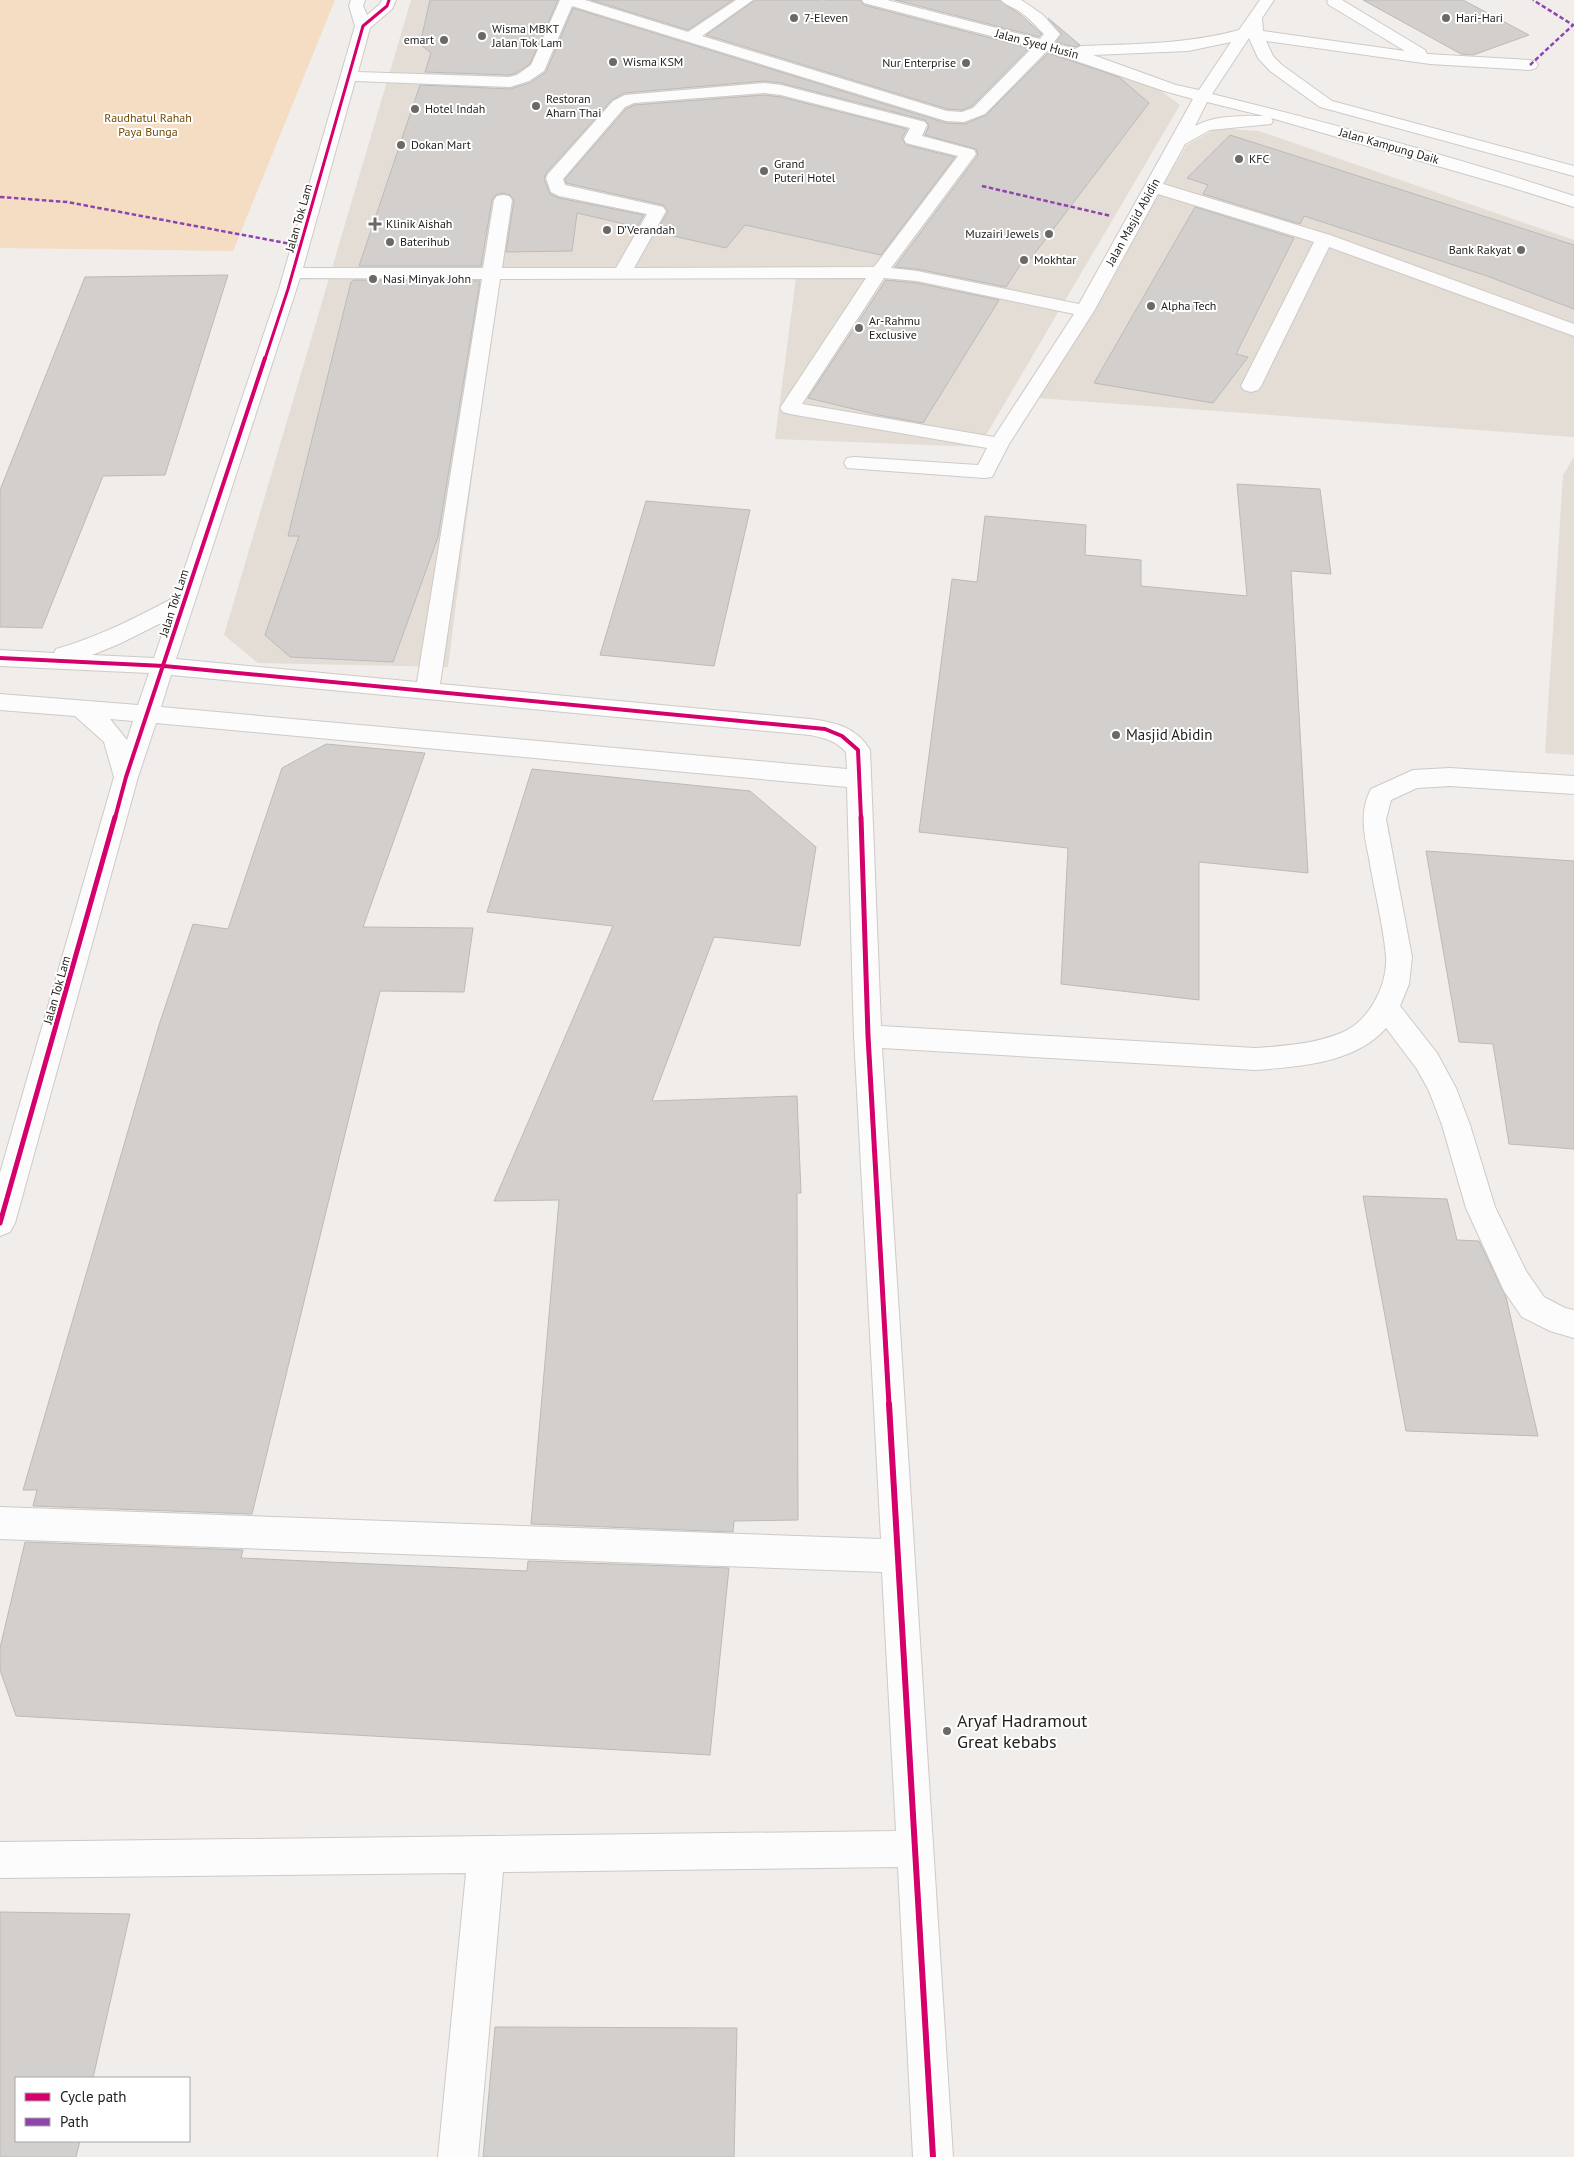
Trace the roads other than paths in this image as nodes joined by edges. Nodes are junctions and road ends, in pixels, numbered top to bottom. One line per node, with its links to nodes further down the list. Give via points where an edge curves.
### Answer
1 (358, 0): 9 (street, Jalan Tok Lam, via 356,6)
2 (389, 0): 9 (street, via 387,6)
3 (568, 0): 11 (street); 16 (street, via 538,68 523,78 510,82)
4 (746, 0): 11 (street)
5 (869, 0): 12 (street, Jalan Syed Husin)
6 (1008, 0): 12 (street, via 1042,22 1052,34)
7 (1267, 0): 10 (street, via 1255,18)
8 (1335, 0): 14 (street)
9 (363, 26): 16 (street, Jalan Tok Lam)
10 (1251, 33): 13 (street, via 1188,46); 14 (street); 17 (street, Jalan Masjid Abidin); 20 (street, Jalan Kampung Daik, via 1276,68 1326,104)
11 (690, 37): 12 (street, via 946,116 964,117 979,111)
12 (1044, 45): 13 (street, Jalan Syed Husin)
13 (1067, 51): 17 (street, Jalan Syed Husin, via 1170,88)
14 (1430, 59): 15 (street)
15 (1530, 66)
16 (349, 76): 26 (street, Jalan Tok Lam)
17 (1202, 96): 18 (street, Jalan Kampung Daik); 19 (street, Jalan Masjid Abidin)
18 (1311, 123): 19 (street, via 1241,121 1206,126); 23 (street, Jalan Kampung Daik)
19 (1178, 141): 21 (street, Jalan Masjid Abidin)
20 (1574, 171)
21 (1152, 187): 24 (street); 29 (street, Jalan Masjid Abidin)
22 (503, 200): 27 (street)
23 (1574, 202)
24 (1324, 239): 30 (street); 31 (street)
25 (879, 272): 28 (street); 28 (street, via 968,154 912,139 919,126 764,88 631,98 619,104 554,178 557,188 565,192 657,211); 29 (street, via 917,276); 32 (street, via 790,408)
26 (293, 273): 27 (street); 34 (street, Jalan Tok Lam)
27 (491, 274): 28 (street); 38 (street)
28 (622, 274)
29 (1085, 311): 32 (street, Jalan Masjid Abidin)
30 (1574, 330)
31 (1251, 386)
32 (999, 444): 33 (street, Jalan Masjid Abidin, via 985,472)
33 (854, 462)
34 (185, 601): 36 (street, via 121,635 84,650); 37 (street, Jalan Tok Lam)
35 (0, 658): 36 (street)
36 (42, 660): 37 (street)
37 (164, 666): 38 (street); 41 (street, Jalan Tok Lam)
38 (428, 691): 43 (street, via 828,730 848,737 858,750)
39 (0, 702): 40 (street)
40 (80, 708): 41 (street); 42 (street, via 116,740)
41 (148, 714): 42 (street, Jalan Tok Lam); 43 (street)
42 (126, 777): 47 (street, Jalan Tok Lam)
43 (860, 779): 46 (street)
44 (1574, 785): 45 (street, via 1450,777 1413,779 1380,795 1374,820 1399,957 1396,984)
45 (1386, 1008): 46 (street, via 1370,1027 1350,1042 1298,1056 1255,1059); 48 (street, via 1427,1061 1442,1088 1481,1208 1514,1281 1533,1307)
46 (868, 1036): 50 (street)
47 (0, 1223)
48 (1574, 1324)
49 (0, 1523): 50 (street)
50 (899, 1556): 51 (street)
51 (916, 1849): 52 (street); 55 (street)
52 (486, 1854): 53 (street); 54 (street)
53 (0, 1860)
54 (458, 2157)
55 (933, 2157)

